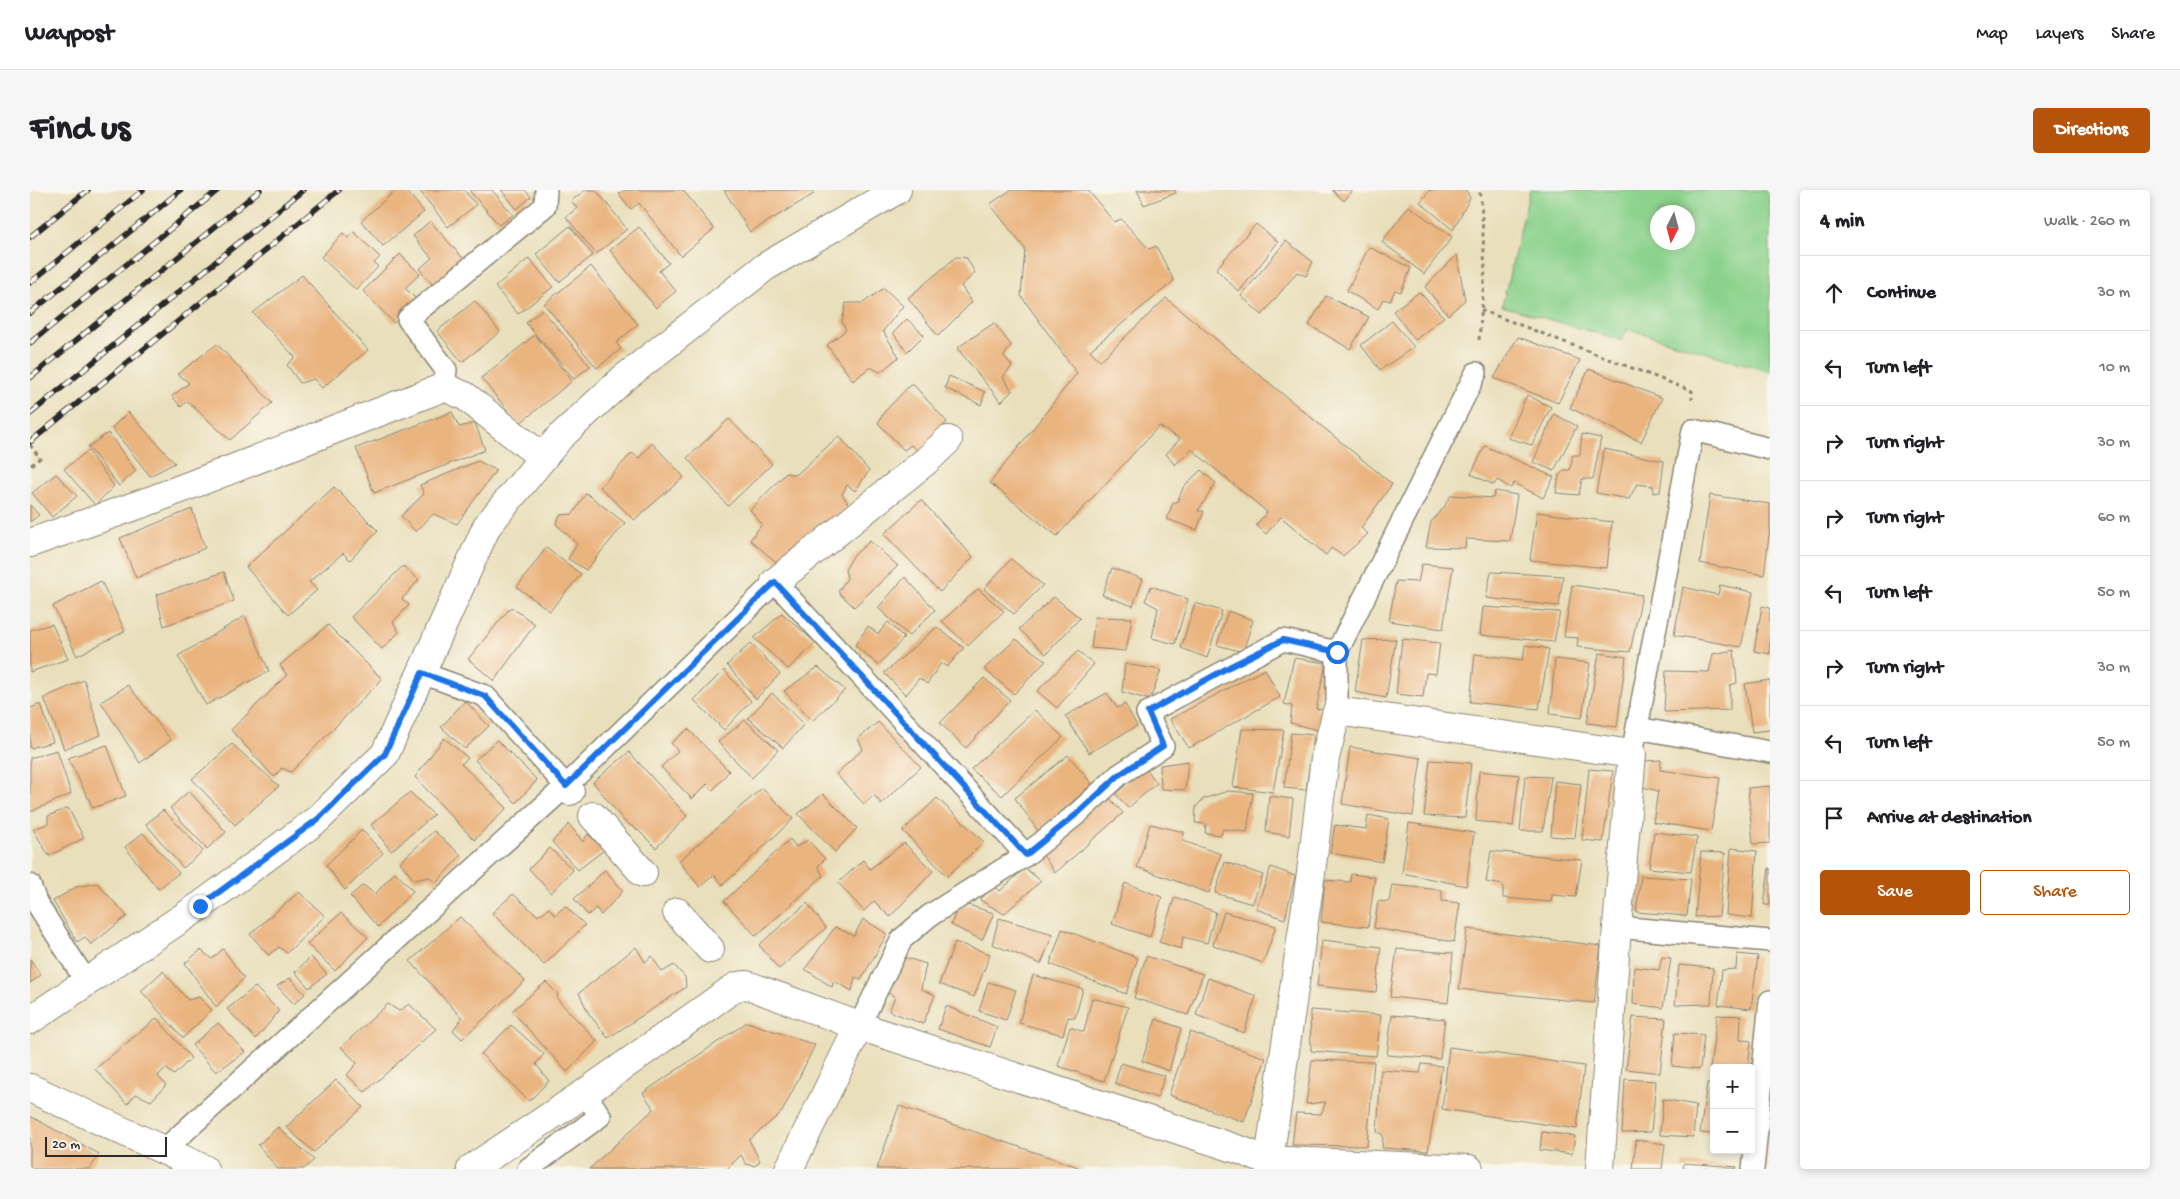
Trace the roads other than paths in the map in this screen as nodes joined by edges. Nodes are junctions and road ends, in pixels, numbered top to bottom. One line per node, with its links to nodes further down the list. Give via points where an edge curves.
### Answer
1 (546, 190): 4 (lane, via 545,206 408,319 446,370)
2 (897, 190): 7 (street, via 765,266 623,379 560,437)
3 (1476, 373): 10 (lane)
4 (444, 387): 7 (street, via 465,396); 8 (street, via 152,500)
5 (948, 440): 9 (street)
6 (1770, 448): 13 (lane, via 1693,430)
7 (543, 458): 11 (street, via 486,526)
8 (30, 543)
9 (775, 582): 15 (lane); 17 (lane)
10 (1337, 652): 12 (lane); 17 (lane, via 1283,640 1148,712 1163,746 1119,775)
11 (422, 673): 15 (lane, via 485,696); 24 (street, via 385,754 318,819 200,906)
12 (1337, 710): 13 (street); 31 (street, via 1325,758)
13 (1635, 741): 14 (lane); 21 (street)
14 (1770, 752)
15 (568, 788): 30 (lane)
16 (593, 816): 18 (street)
17 (1026, 855): 27 (lane, via 928,916 902,938)
18 (643, 873)
19 (30, 885): 24 (lane, via 36,902)
20 (677, 912): 23 (street)
21 (1617, 928): 22 (lane); 37 (street)
22 (1770, 941)
23 (710, 948)
24 (86, 983): 26 (street)
25 (1770, 1001): 38 (lane)
26 (30, 1020)
27 (859, 1026): 29 (street, via 735,980); 31 (street, via 1240,1150); 35 (street)
28 (30, 1088): 30 (street)
29 (585, 1093): 33 (street); 34 (lane, via 600,1116)
30 (164, 1150): 32 (street)
31 (1268, 1165): 36 (street)
32 (204, 1169)
33 (471, 1169)
34 (528, 1169)
35 (790, 1169)
36 (1469, 1169)
37 (1600, 1169)
38 (1753, 1169)

